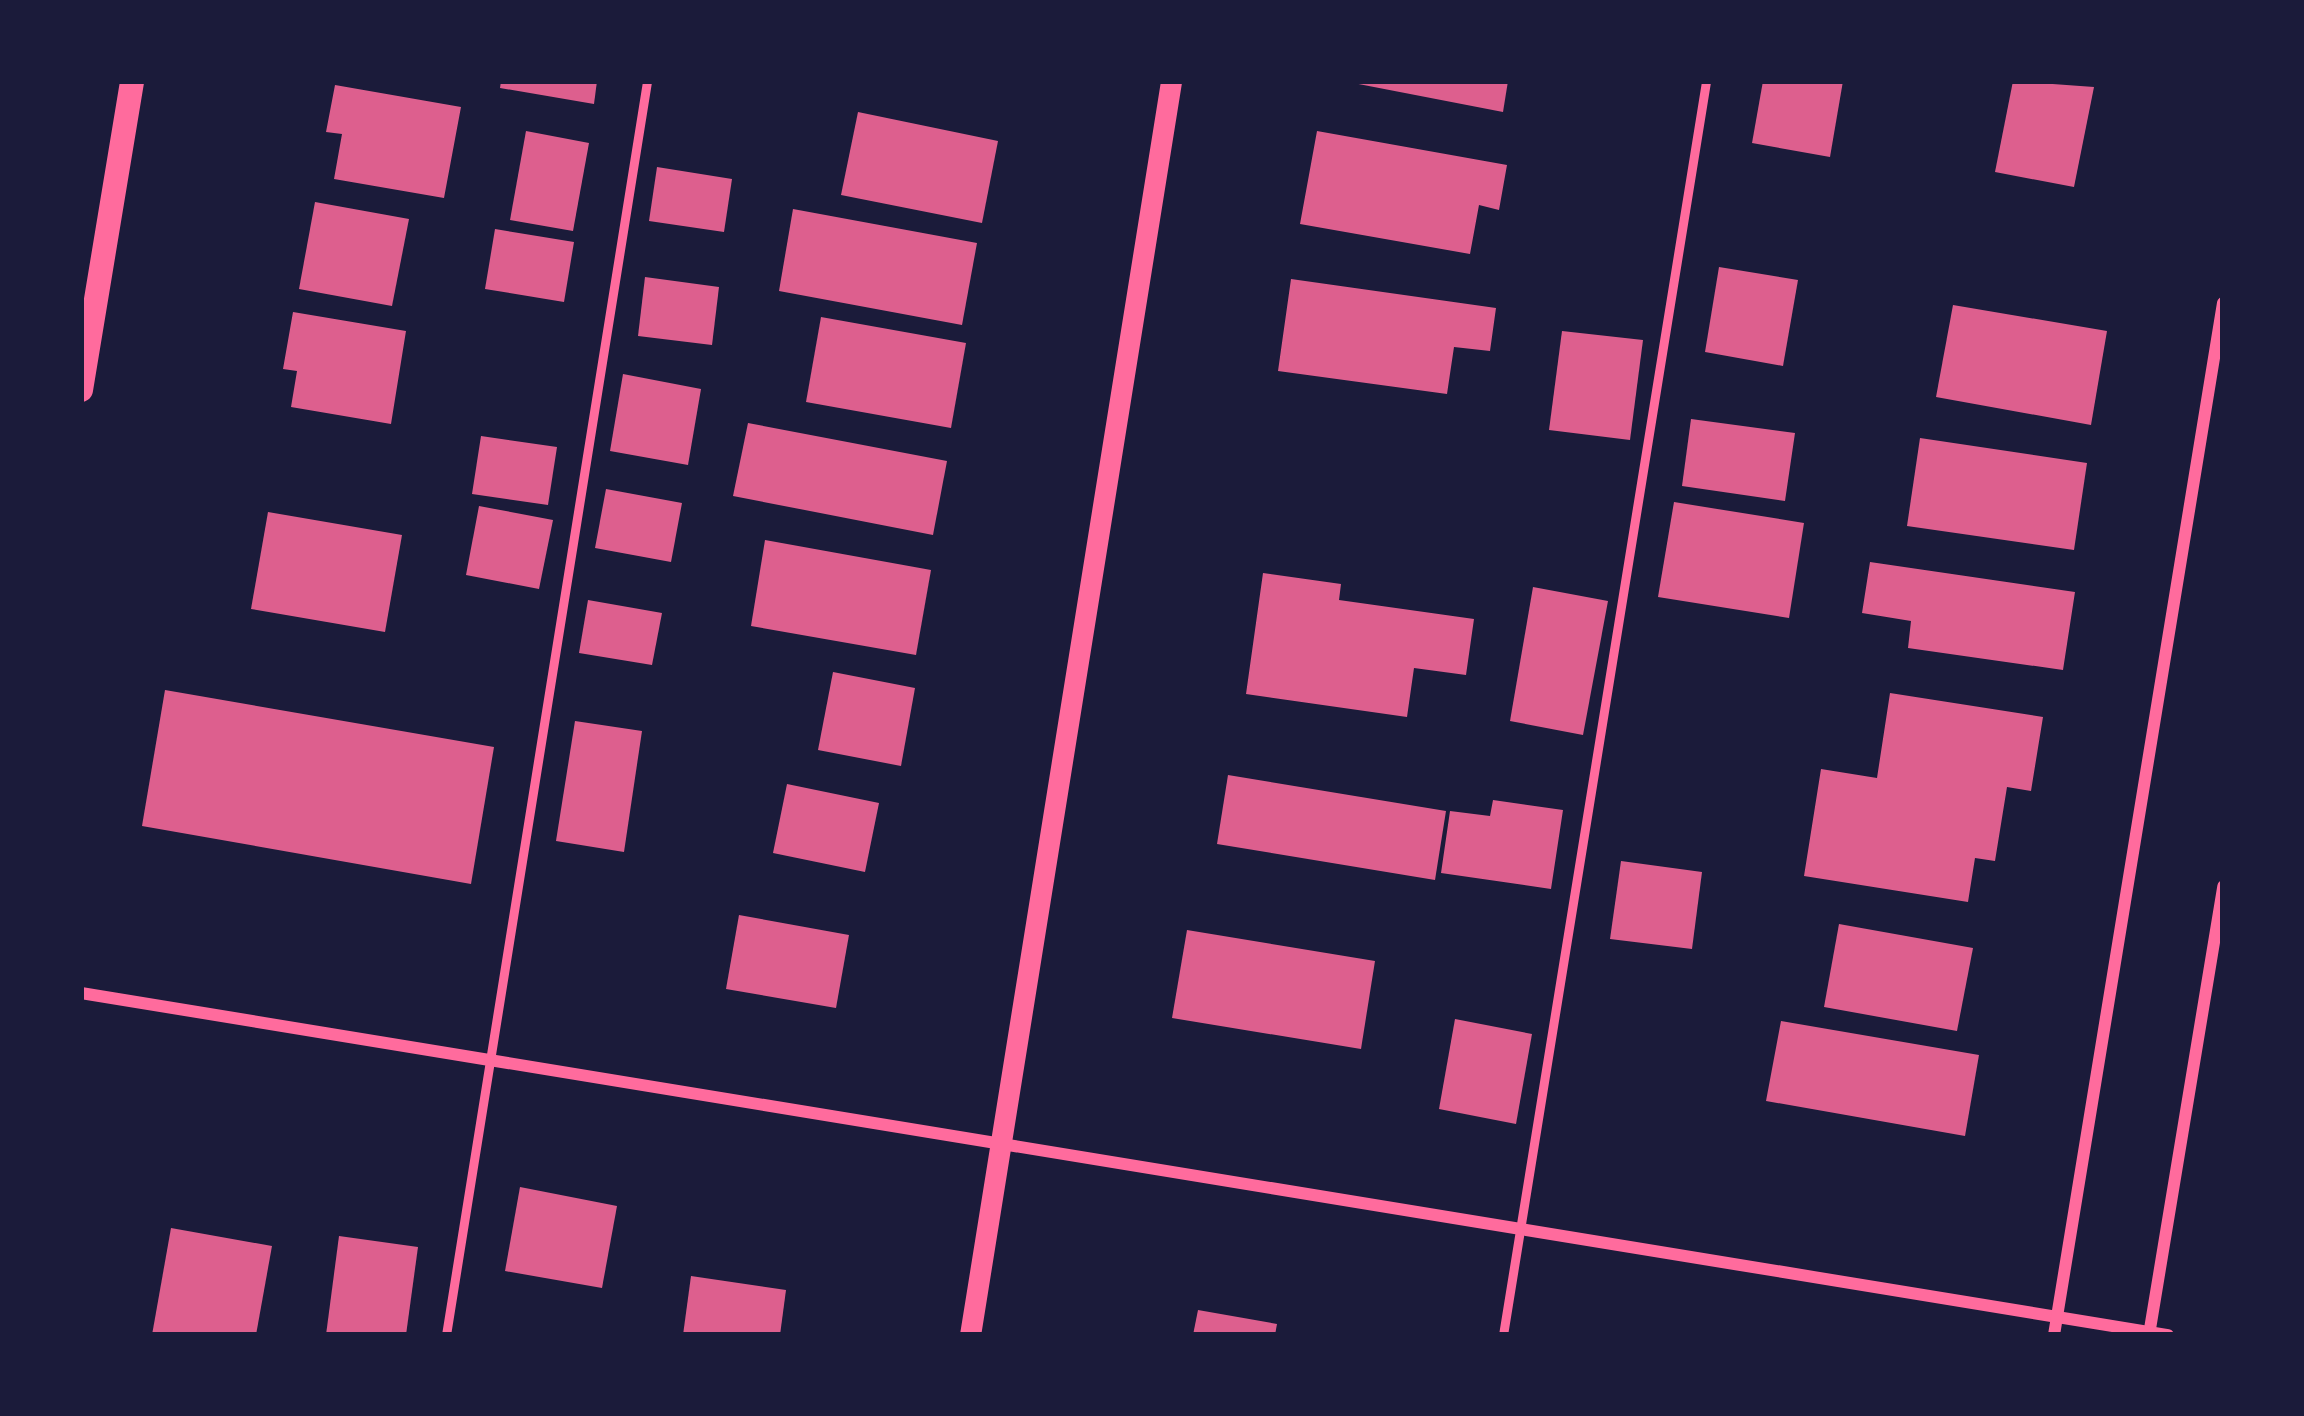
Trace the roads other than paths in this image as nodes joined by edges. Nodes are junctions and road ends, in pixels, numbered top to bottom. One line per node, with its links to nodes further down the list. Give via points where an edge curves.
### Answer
1 (132, 81): 6 (main road)
2 (647, 81): 9 (lane)
3 (1171, 81): 10 (street)
4 (1706, 81): 11 (lane)
5 (2223, 303): 12 (street)
6 (81, 390)
7 (2223, 886): 13 (street)
8 (81, 993): 9 (street)
9 (492, 1061): 10 (street); 14 (lane)
10 (1001, 1148): 11 (street); 15 (street)
11 (1519, 1231): 12 (street); 16 (lane)
12 (2057, 1317): 13 (street); 17 (street)
13 (2150, 1334): 18 (street)
14 (446, 1335)
15 (970, 1335)
16 (1503, 1335)
17 (2054, 1335)
18 (2168, 1335)

